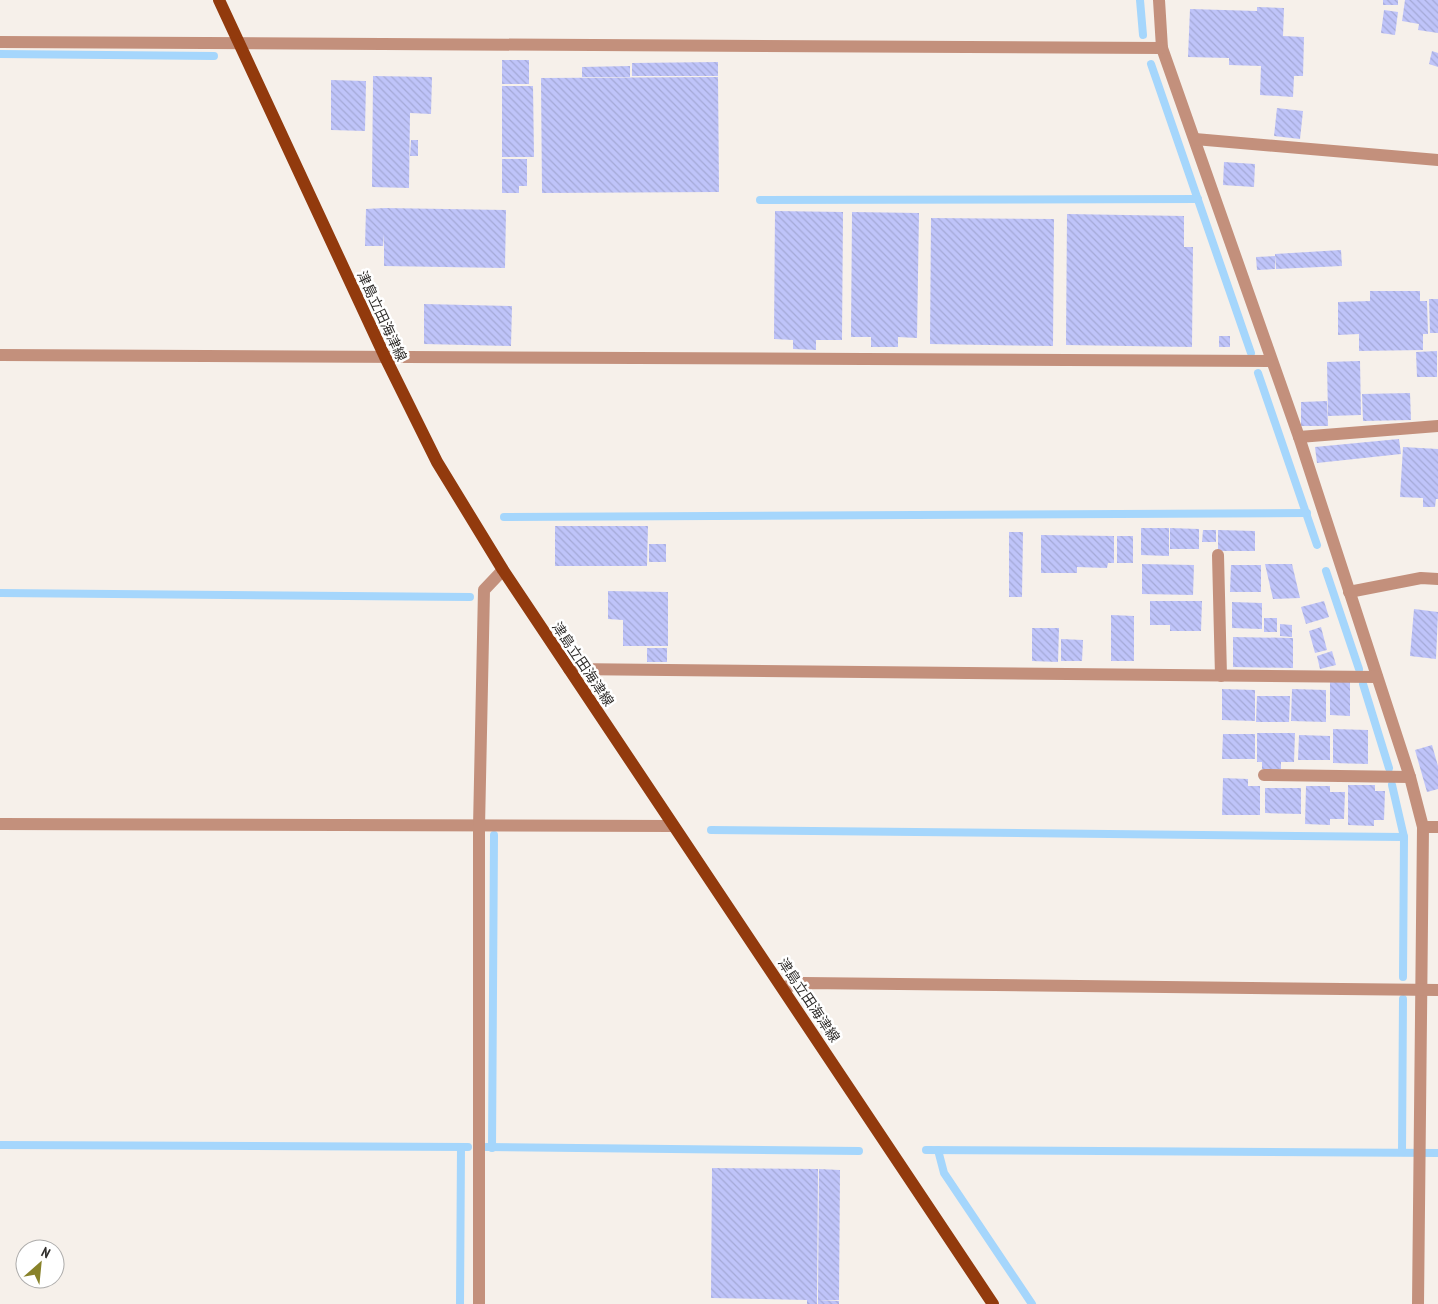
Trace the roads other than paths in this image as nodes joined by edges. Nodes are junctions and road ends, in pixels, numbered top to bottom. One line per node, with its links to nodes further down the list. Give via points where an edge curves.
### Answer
1 (219, 0): 4 (main road, 津島立田海津線)
2 (1159, 0): 5 (street)
3 (0, 42): 4 (street)
4 (240, 44): 5 (street); 9 (main road, 津島立田海津線)
5 (1162, 48): 6 (street)
6 (1195, 139): 7 (street); 10 (street)
7 (1438, 160)
8 (0, 355): 9 (street)
9 (385, 357): 10 (street); 14 (main road, 津島立田海津線, via 437,462)
10 (1270, 361): 12 (street)
11 (1438, 426): 12 (street)
12 (1299, 437): 16 (street)
13 (1218, 555): 18 (street)
14 (503, 570): 17 (main road, 津島立田海津線); 25 (street, via 484,590)
15 (1438, 579): 16 (street, via 1421,578)
16 (1349, 592): 19 (street)
17 (569, 669): 18 (street); 23 (main road, 津島立田海津線)
18 (1221, 676): 19 (street)
19 (1377, 677): 21 (street)
20 (1264, 775): 21 (street)
21 (1410, 778): 26 (street)
22 (0, 824): 25 (street)
23 (673, 826): 25 (street); 27 (main road, 津島立田海津線)
24 (1438, 826): 26 (street)
25 (479, 827): 30 (street)
26 (1423, 827): 28 (street)
27 (784, 987): 28 (street, via 804,983); 31 (main road, 津島立田海津線)
28 (1422, 990): 29 (street); 32 (street)
29 (1438, 990)
30 (478, 1304)
31 (993, 1304)
32 (1418, 1304)

